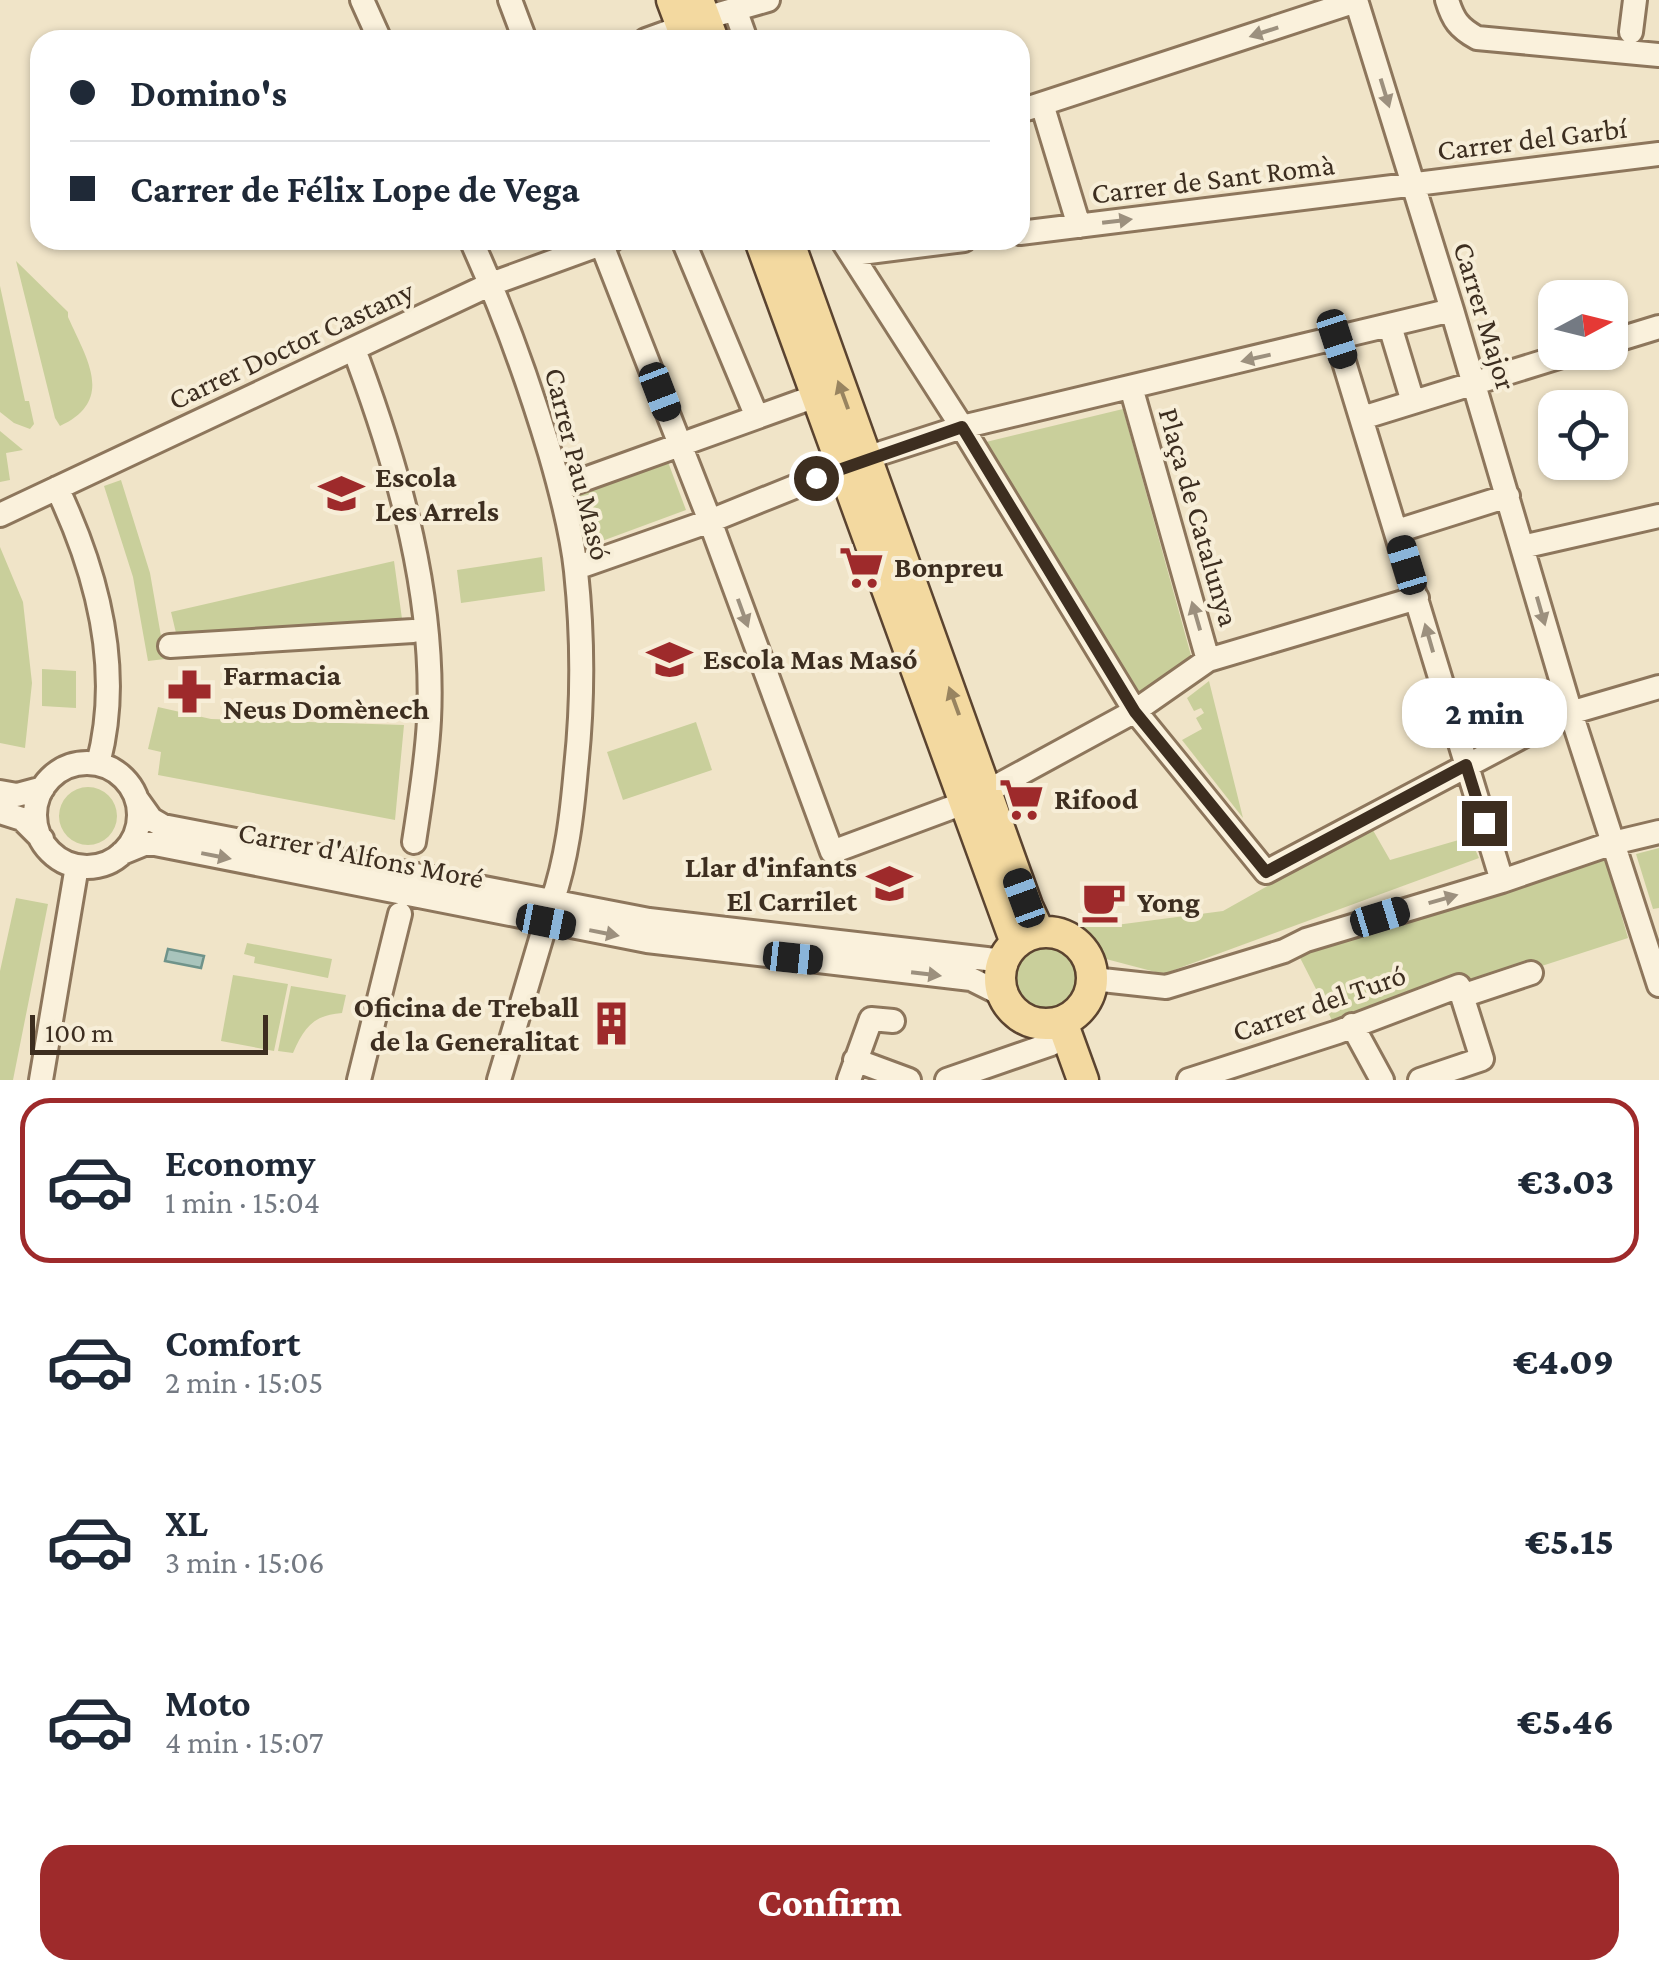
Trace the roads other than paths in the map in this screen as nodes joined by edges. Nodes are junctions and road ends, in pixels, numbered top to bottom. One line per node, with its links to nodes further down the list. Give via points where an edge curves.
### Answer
1 (362, 0): 8 (street)
2 (510, 0): 9 (street)
3 (1446, 0): 13 (street, via 1452,19 1477,38)
4 (1635, 0): 12 (street)
5 (761, 1): 7 (street)
6 (1356, 1): 14 (street, one-way to 14); 16 (street, Carrer Major, one-way to 16)
7 (699, 19): 10 (street); 11 (street)
8 (376, 30)
9 (521, 30)
10 (671, 30)
11 (724, 30)
12 (1632, 32)
13 (1659, 55)
14 (1031, 107): 17 (street)
15 (1659, 154): 16 (street, Carrer del Garbí)
16 (1413, 184): 17 (street, Carrer de Sant Romà, one-way to 16); 27 (street, Carrer Major)
17 (1079, 226): 18 (street, Carrer de Sant Romà)
18 (1030, 232)
19 (476, 250): 26 (street, Carrer Pau Masó)
20 (581, 250): 26 (street, Carrer Doctor Castany)
21 (608, 250): 41 (street)
22 (687, 250): 38 (street)
23 (764, 250): 36 (main road)
24 (791, 250): 42 (main road, one-way to 24)
25 (850, 250): 40 (street)
26 (491, 284): 43 (street, Carrer Doctor Castany); 44 (street, Carrer Pau Masó)
27 (1452, 310): 28 (street); 34 (street, Carrer Major)
28 (1390, 326): 31 (street); 37 (street)
29 (1659, 327): 30 (street)
30 (1628, 336)
31 (1337, 339): 35 (street, one-way to 35); 39 (street)
32 (358, 360): 68 (street, via 397,478 423,603 429,717)
33 (1538, 363): 34 (street)
34 (1474, 383): 37 (street); 45 (street, Carrer Major)
35 (1131, 387): 40 (street, Plaça de Catalunya); 55 (street, Plaça de Catalunya, one-way to 35)
36 (816, 396): 38 (street); 42 (main road)
37 (1414, 402): 39 (street)
38 (757, 417): 41 (street)
39 (1362, 418): 49 (street)
40 (962, 427): 42 (street, Plaça de Catalunya); 58 (street)
41 (680, 444): 44 (street); 48 (street)
42 (854, 463): 48 (street, Plaça de Catalunya); 64 (main road)
43 (57, 488): 46 (street, Carrer Doctor Castany); 59 (street, via 77,530 101,614 109,686)
44 (560, 488): 51 (street, Carrer Pau Masó)
45 (1508, 496): 49 (street); 50 (street, Carrer Major)
46 (0, 515)
47 (1659, 516): 50 (street)
48 (710, 521): 51 (street, Plaça de Catalunya); 64 (street, Plaça de Catalunya, one-way to 64, via 832,852)
49 (1397, 531): 52 (street)
50 (1522, 547): 57 (street, Carrer Major, one-way to 57)
51 (576, 568): 73 (street, Carrer Pau Masó, via 578,746 572,815)
52 (1417, 598): 55 (street); 60 (street, one-way to 52)
53 (413, 631): 54 (street)
54 (170, 646)
55 (1208, 660): 58 (street, Plaça de Catalunya)
56 (1659, 687): 57 (street)
57 (1570, 710): 60 (street); 69 (street, Carrer Major)
58 (1135, 712): 60 (street, via 1266,872); 64 (street, Plaça de Catalunya)
59 (98, 764): 61 (street, via 63,768); 63 (street, via 123,777)
60 (1466, 765): 72 (street)
61 (43, 788): 62 (street); 67 (street, via 36,808)
62 (0, 792)
63 (136, 798): 70 (street, via 138,828); 73 (street, Carrer d'Alfons Moré, via 163,826)
64 (975, 798): 75 (main road)
65 (0, 812): 67 (street, via 22,819)
66 (1659, 832): 69 (street)
67 (42, 839): 71 (street)
68 (414, 842)
69 (1614, 842): 72 (street); 76 (street, Carrer Major)
70 (122, 853): 71 (street, via 97,866); 73 (street, Carrer d'Alfons Moré, one-way to 73, via 155,844)
71 (77, 866): 87 (street)
72 (1502, 881): 78 (street, one-way to 72, via 1166,988)
73 (549, 912): 75 (street, Carrer d'Alfons Moré); 79 (street, Carrer d'Alfons Moré, one-way to 79, via 646,941 972,979); 88 (street, Carrer Pau Masó)
74 (400, 914): 86 (street)
75 (1020, 945): 78 (main road, via 1062,934 1078,944); 79 (main road, via 1000,976)
76 (1657, 973)
77 (1531, 974): 80 (street, Carrer del Turó)
78 (1093, 979): 83 (main road, via 1086,1002)
79 (1003, 995): 83 (main road, via 1015,1013)
80 (1462, 996): 82 (street, Carrer del Turó, via 1458,986); 94 (street, via 1482,1059)
81 (892, 1021): 84 (street, via 871,1020)
82 (1352, 1025): 85 (street, Carrer del Turó); 93 (street)
83 (1056, 1033): 90 (street); 91 (main road)
84 (852, 1070): 89 (street)
85 (1253, 1070): 92 (street, Carrer del Turó)
86 (360, 1076)
87 (41, 1080)
88 (500, 1080)
89 (909, 1080)
90 (947, 1080)
91 (1083, 1080)
92 (1189, 1080)
93 (1382, 1080)
94 (1420, 1080)

